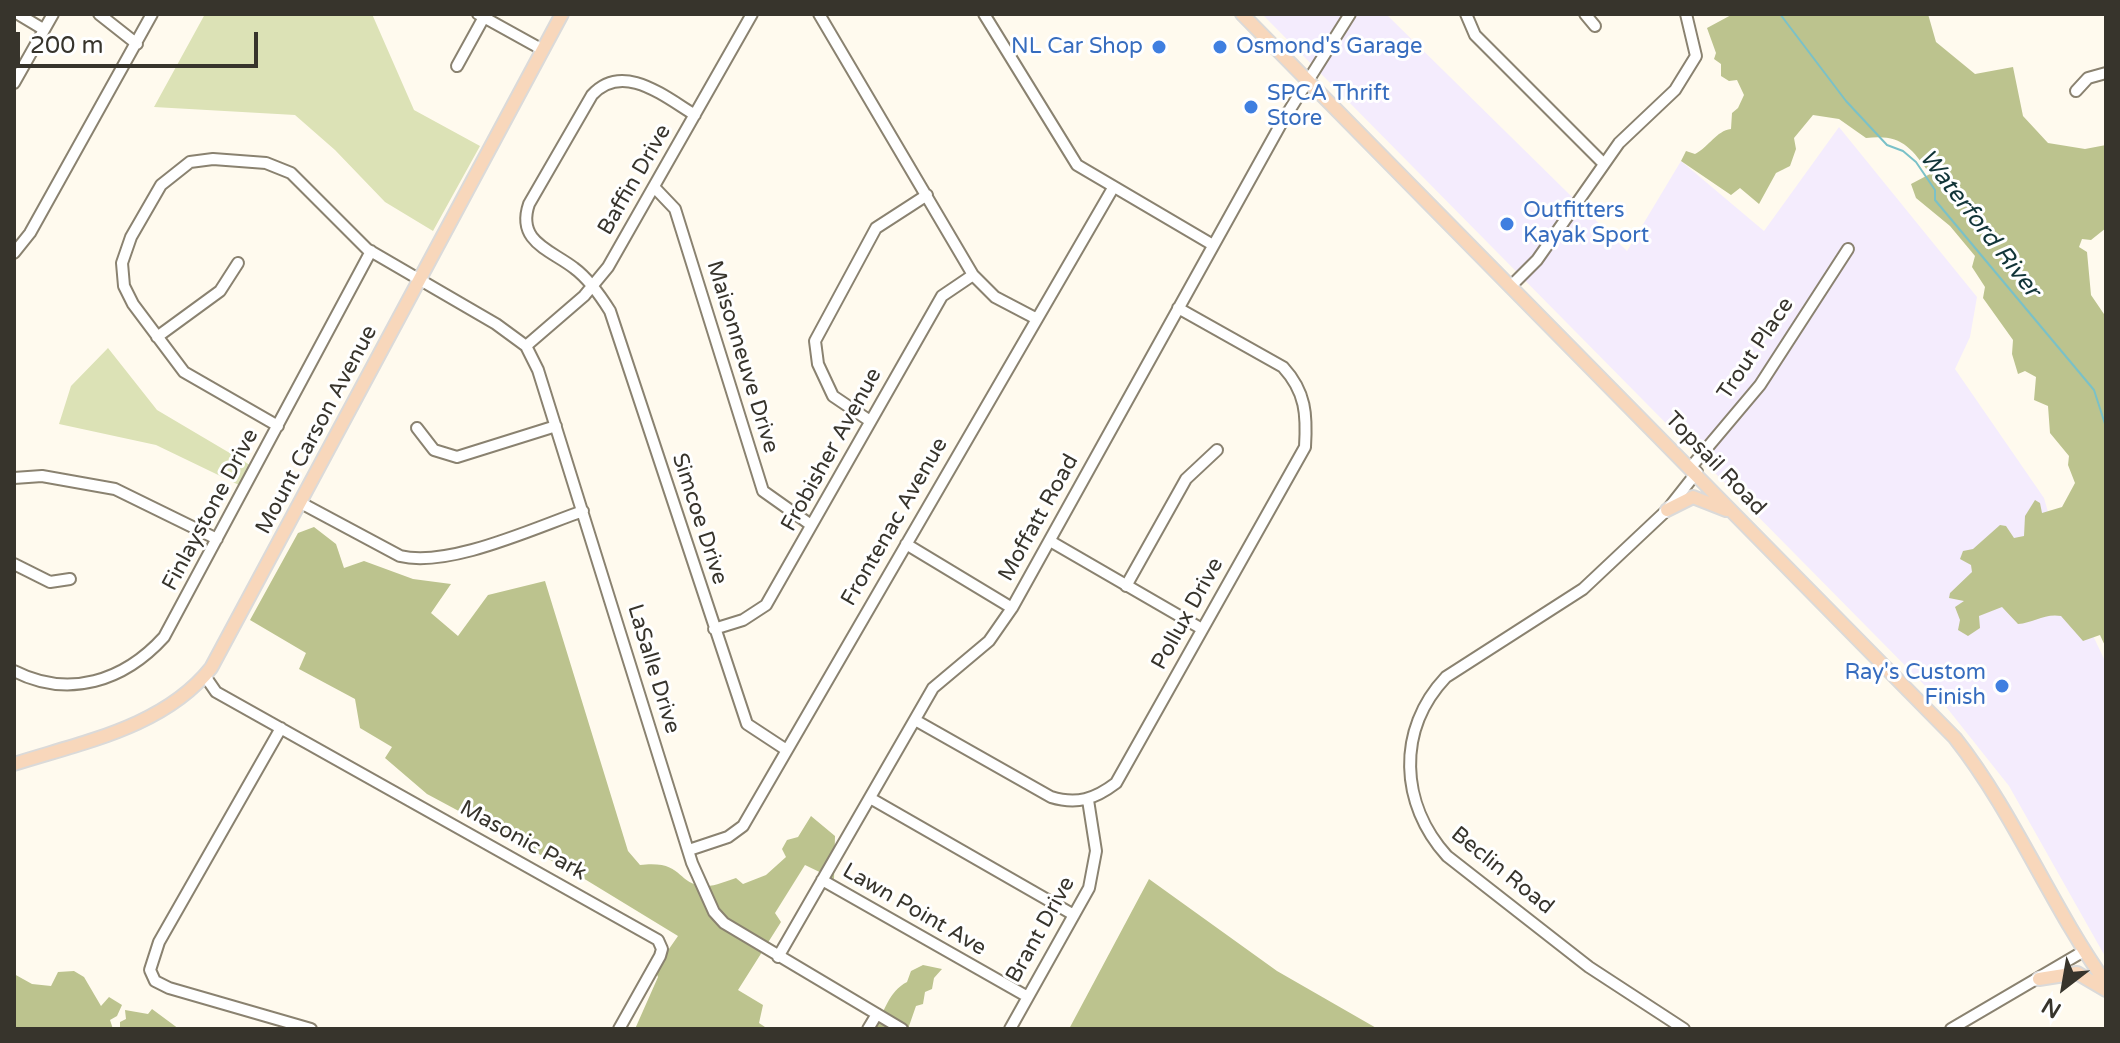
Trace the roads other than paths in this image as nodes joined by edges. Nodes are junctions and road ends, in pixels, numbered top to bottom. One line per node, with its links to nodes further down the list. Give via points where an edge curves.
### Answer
1 (18, 14): 16 (street)
2 (53, 14): 16 (street)
3 (99, 14): 17 (street)
4 (152, 14): 17 (street)
5 (562, 14): 18 (main road, Mount Carson Avenue)
6 (752, 14): 24 (street, Baffin Drive)
7 (819, 14): 28 (street)
8 (984, 14): 27 (street, via 1073,161)
9 (1242, 14): 21 (main road, Topsail Road)
10 (1350, 14): 21 (street, Moffatt Road)
11 (1466, 14): 25 (street, via 1475,35)
12 (1585, 14): 15 (street)
13 (1686, 14): 25 (street, via 1696,56 1675,90)
14 (481, 15): 18 (street); 19 (street)
15 (1595, 26)
16 (43, 29): 22 (street)
17 (137, 44): 32 (street)
18 (543, 50): 35 (main road, Mount Carson Avenue)
19 (457, 66)
20 (2106, 73): 23 (street, via 2088,78)
21 (1309, 79): 29 (street, Moffatt Road); 36 (main road, Topsail Road)
22 (14, 83)
23 (2076, 91)
24 (695, 115): 26 (street, Baffin Drive); 37 (street, Simcoe Drive, via 625,79 606,83 592,95 529,204 526,222 539,247 575,268)
25 (1603, 163): 36 (street, via 1537,260)
26 (654, 187): 37 (street, Baffin Drive); 53 (street, Maisonneuve Drive, via 675,209 763,491)
27 (1113, 188): 29 (street); 39 (street, Frontenac Avenue)
28 (927, 195): 34 (street); 42 (street, via 876,228 815,341 818,364 833,396)
29 (1213, 245): 38 (street, Moffatt Road)
30 (1848, 249): 47 (street, Trout Place, via 1760,385)
31 (371, 251): 35 (street); 40 (street, via 286,169 239,161 190,162 161,185 122,263 129,298); 43 (street, Finlaystone Drive)
32 (14, 253)
33 (238, 263): 40 (street, via 220,291)
34 (973, 275): 39 (street, via 995,297); 42 (street, Frobisher Avenue, via 942,296)
35 (420, 279): 41 (street); 49 (main road, Mount Carson Avenue)
36 (1512, 285): 47 (main road, Topsail Road)
37 (593, 286): 41 (street, Baffin Drive); 61 (street, Simcoe Drive, via 615,322)
38 (1178, 308): 55 (street, Moffatt Road); 62 (street, Pollux Drive, via 1283,367 1306,405 1305,447)
39 (1037, 319): 56 (street, Frontenac Avenue)
40 (157, 337): 43 (street, via 189,377)
41 (526, 346): 44 (street, LaSalle Drive)
42 (870, 421): 53 (street, Frobisher Avenue)
43 (278, 426): 54 (street, Finlaystone Drive)
44 (556, 426): 45 (street, via 457,457 434,450); 51 (street, LaSalle Drive)
45 (417, 428)
46 (1217, 450): 59 (street, via 1186,479)
47 (1694, 470): 50 (street, Beclin Road); 52 (main road, Topsail Road)
48 (14, 478): 54 (street, via 42,476 115,489)
49 (301, 503): 51 (street, via 415,560 446,557); 64 (main road, Mount Carson Avenue)
50 (1667, 510): 52 (main road, via 1701,497); 86 (street, Beclin Road, via 1583,589 1463,664 1434,690 1414,734 1410,786 1428,835 1447,856 1602,976)
51 (583, 511): 71 (street, LaSalle Drive)
52 (1735, 515): 74 (main road, Topsail Road, via 1955,738 1987,782)
53 (811, 525): 61 (street, Frobisher Avenue, via 766,605)
54 (217, 539): 63 (street, Finlaystone Drive, via 164,637 130,668 102,681 69,686 34,681)
55 (1050, 541): 59 (street); 60 (street, Moffatt Road)
56 (906, 544): 60 (street); 67 (street, Frontenac Avenue)
57 (14, 564): 58 (street, via 50,582)
58 (70, 579)
59 (1126, 586): 62 (street)
60 (1012, 608): 65 (street, Moffatt Road, via 989,641 937,684)
61 (714, 629): 67 (street, Simcoe Drive, via 747,724)
62 (1202, 629): 70 (street, Pollux Drive, via 1116,783)
63 (14, 671)
64 (205, 676): 66 (street, Masonic Park, via 216,692); 68 (main road, Mount Carson Avenue, via 144,720)
65 (915, 720): 69 (street, Moffatt Road); 70 (street, via 1051,797)
66 (281, 728): 81 (street, via 159,942 150,970 155,981 169,988); 82 (street, Masonic Park, via 658,940 660,956)
67 (785, 749): 71 (street, Frontenac Avenue, via 743,826)
68 (14, 764)
69 (870, 798): 72 (street, Moffatt Road); 73 (street)
70 (1088, 800): 73 (street, Brant Drive, via 1095,870)
71 (689, 850): 75 (street, LaSalle Drive, via 714,912)
72 (822, 880): 75 (street, Moffatt Road); 79 (street, Lawn Point Ave)
73 (1074, 915): 79 (street, Brant Drive)
74 (2084, 951): 76 (street); 77 (main road, Topsail Road)
75 (778, 957): 80 (street, LaSalle Drive)
76 (2039, 979): 78 (main road, via 2077,973); 87 (street)
77 (2106, 983)
78 (2106, 990)
79 (1028, 997): 85 (street, Brant Drive)
80 (877, 1014): 83 (street); 84 (street, LaSalle Drive)
81 (311, 1029)
82 (619, 1029)
83 (868, 1029)
84 (902, 1029)
85 (1010, 1029)
86 (1684, 1029)
87 (1951, 1029)

